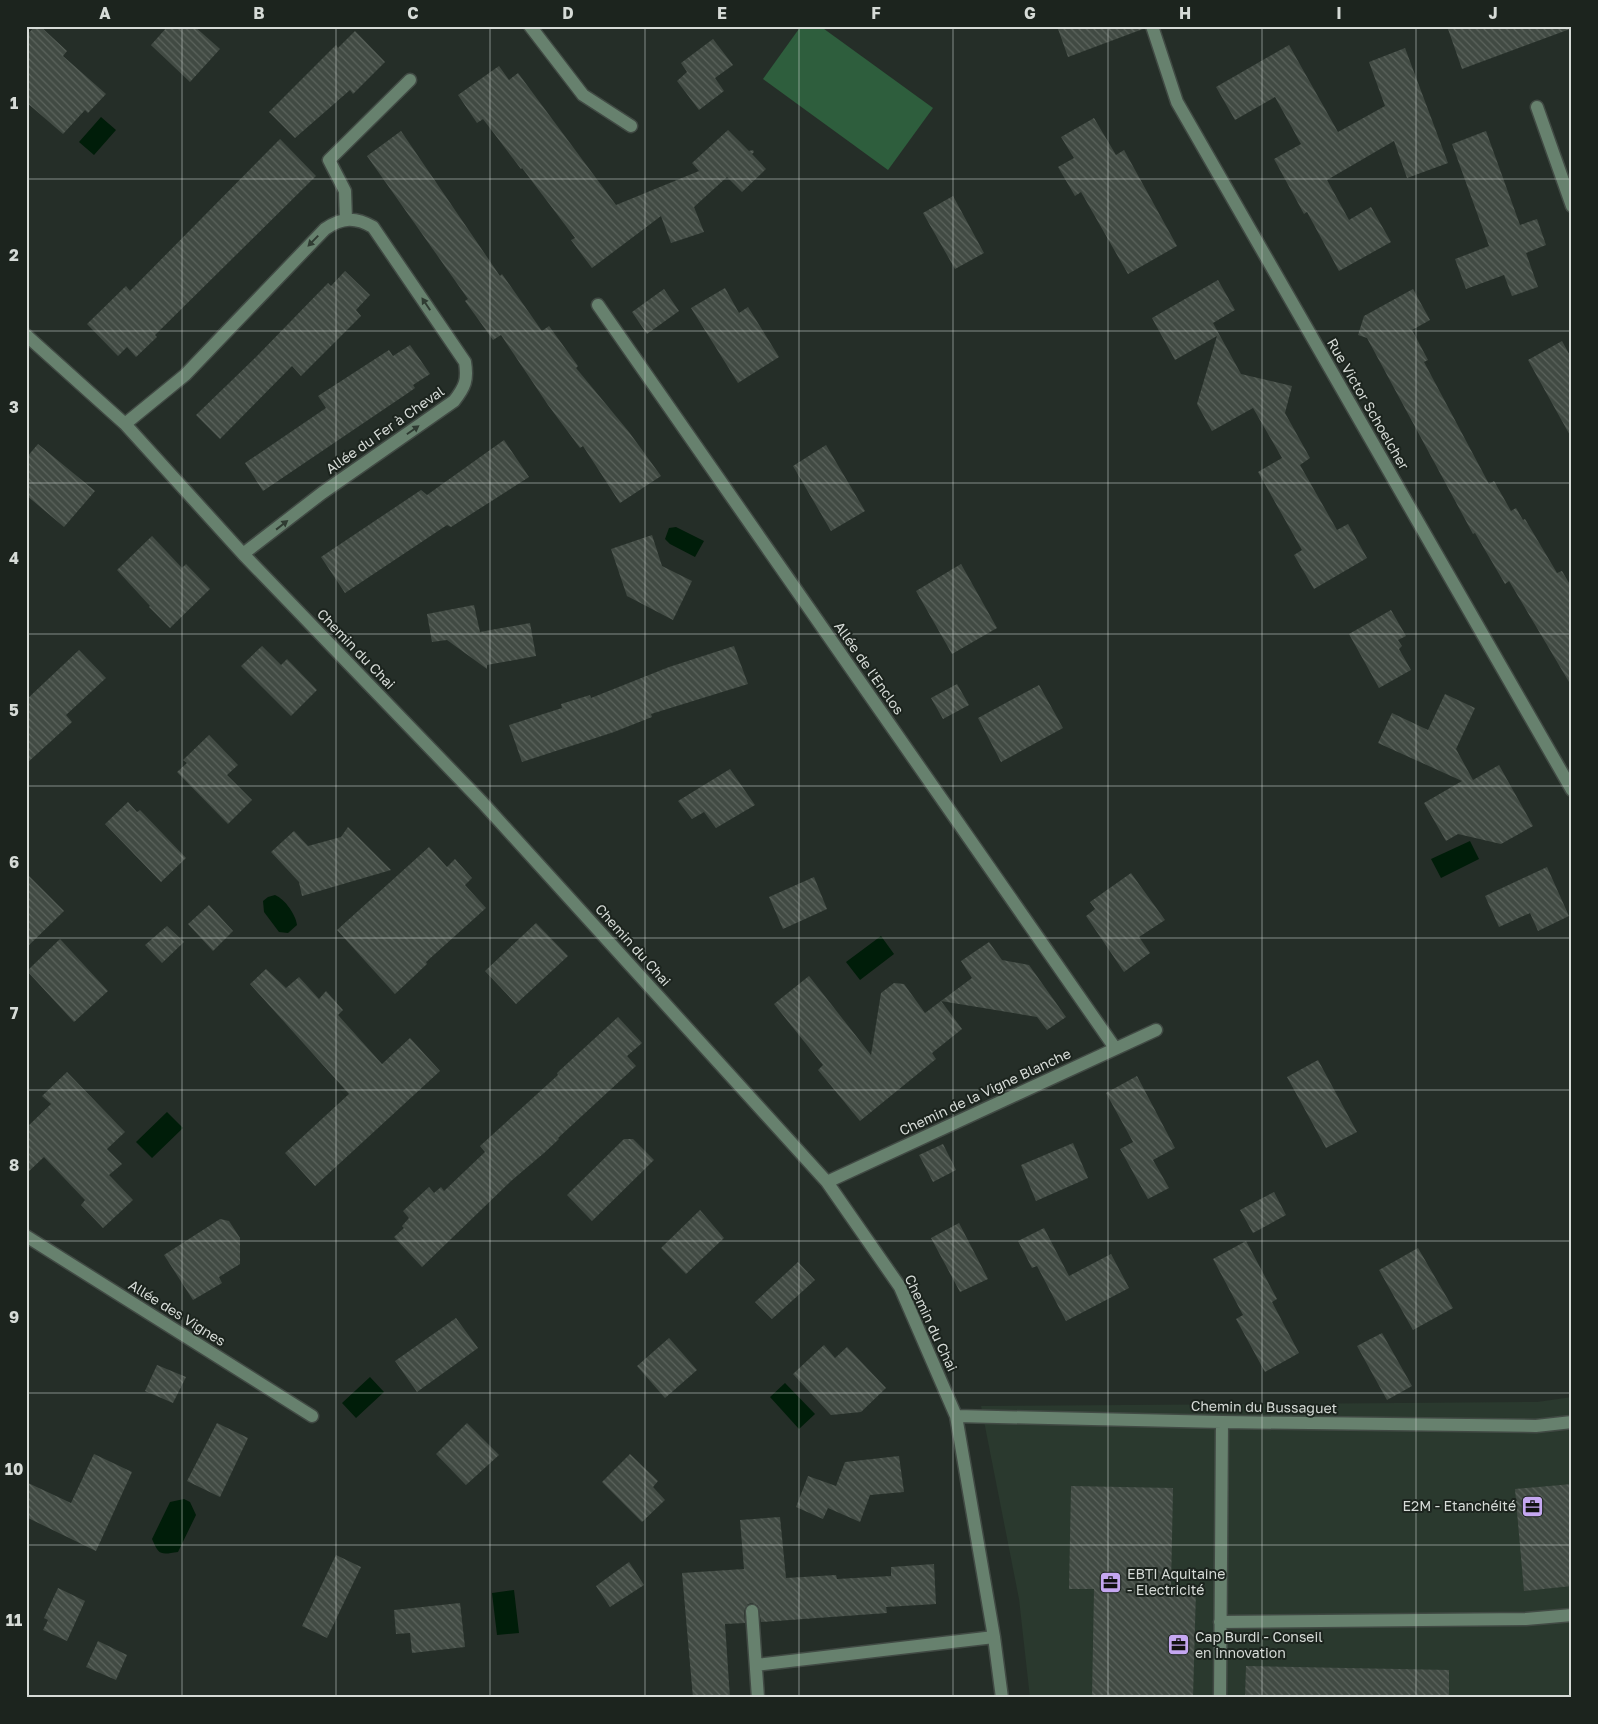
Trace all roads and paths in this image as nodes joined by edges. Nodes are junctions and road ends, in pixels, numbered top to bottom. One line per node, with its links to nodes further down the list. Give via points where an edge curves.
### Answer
1 (530, 26): 5 (street, via 583,96)
2 (1152, 26): 12 (street, Rue Victor Schoelcher, via 1177,102)
3 (410, 80): 7 (street, via 329,160 346,192)
4 (1537, 107): 6 (street)
5 (632, 126)
6 (1572, 206)
7 (346, 220): 10 (street, one-way to 10, via 325,229 185,375); 11 (street, Allée du Fer à Cheval, one-way to 7, via 322,493 454,401 467,377 465,362 373,228 361,220)
8 (598, 305): 14 (street, Allée de l'Enclos)
9 (26, 335): 10 (street, Chemin du Chai)
10 (125, 424): 11 (street, Chemin du Chai)
11 (243, 554): 15 (street, Chemin du Chai, via 482,802)
12 (1572, 790)
13 (1156, 1030): 14 (street, Chemin de la Vigne Blanche)
14 (1115, 1048): 15 (street, Chemin de la Vigne Blanche)
15 (827, 1182): 18 (street, Chemin du Chai, via 900,1287)
16 (26, 1236): 17 (street, Allée des Vignes)
17 (312, 1416)
18 (956, 1416): 19 (street, Chemin du Bussaguet); 24 (street, Chemin du Chai)
19 (1222, 1422): 20 (street, Chemin du Bussaguet, via 1536,1426); 23 (street)
20 (1572, 1422)
21 (752, 1611): 25 (street)
22 (1572, 1615): 23 (street, via 1526,1619)
23 (1220, 1622): 28 (street)
24 (994, 1637): 25 (street); 27 (street, Chemin du Chai)
25 (756, 1665): 26 (street)
26 (758, 1698)
27 (1002, 1698)
28 (1220, 1698)

